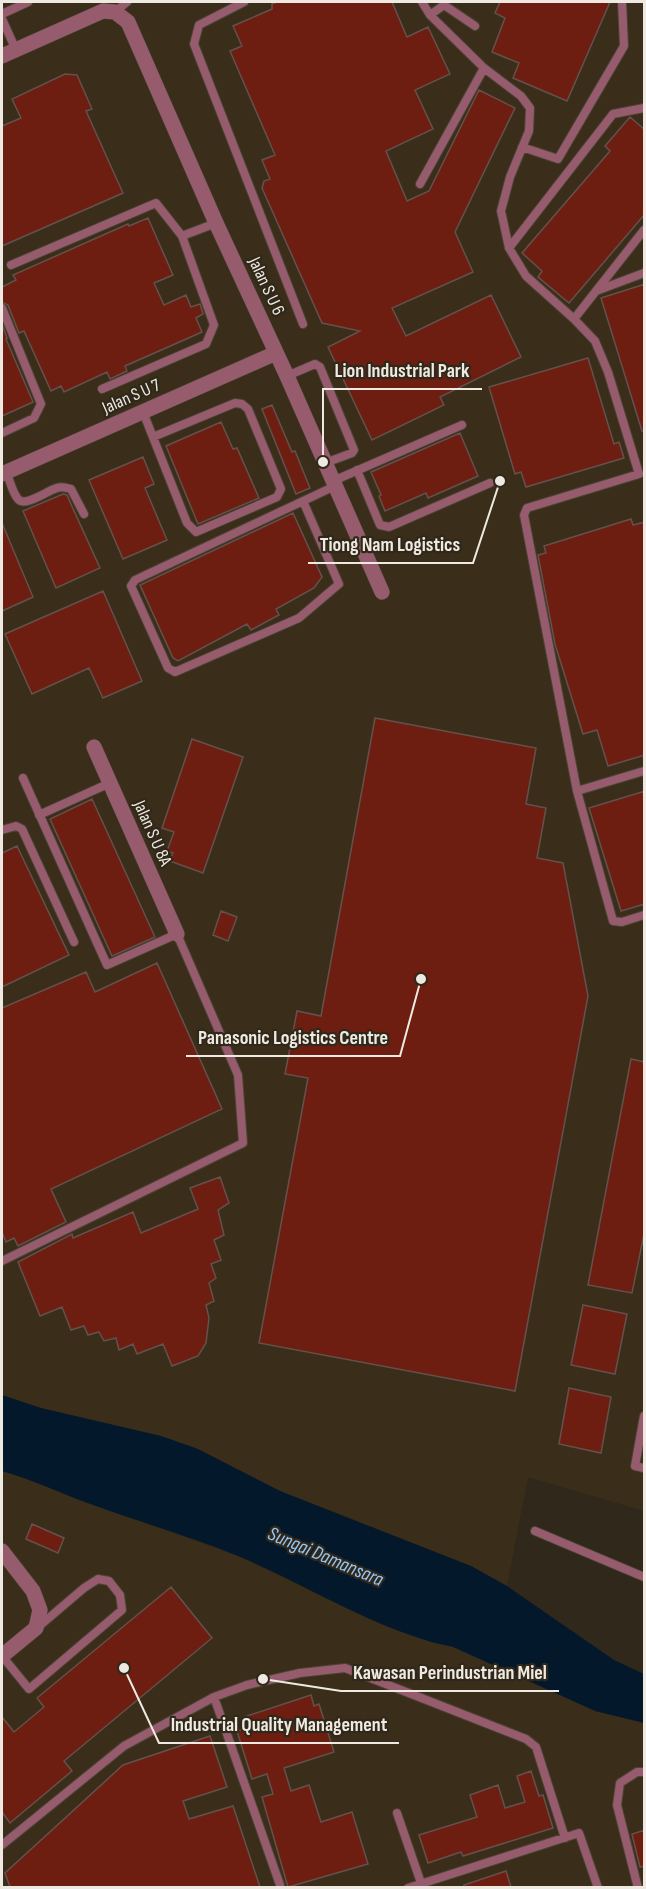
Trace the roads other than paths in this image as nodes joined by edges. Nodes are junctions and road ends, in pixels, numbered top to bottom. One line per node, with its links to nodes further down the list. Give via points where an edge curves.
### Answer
1 (28, 2): 7 (lane)
2 (127, 2): 6 (lane)
3 (244, 2): 27 (lane, via 199,25 194,44)
4 (422, 2): 8 (lane)
5 (622, 2): 15 (lane, via 624,46)
6 (109, 12): 11 (street); 18 (street, Jalan S U 6, via 128,22)
7 (2, 14)
8 (430, 15): 10 (lane, via 444,5); 12 (lane)
9 (2, 19): 11 (lane)
10 (475, 26)
11 (9, 53)
12 (484, 68): 14 (lane, via 521,96 530,108 530,131); 17 (lane)
13 (645, 108): 16 (lane, via 613,114)
14 (522, 147): 15 (lane); 21 (lane, via 501,211)
15 (558, 159): 16 (lane)
16 (572, 167): 21 (lane)
17 (420, 184)
18 (216, 223): 20 (lane); 28 (street, Jalan S U 6)
19 (645, 230): 24 (lane)
20 (182, 236): 22 (lane, via 156,203); 30 (lane, via 214,325 206,344)
21 (509, 248): 26 (lane, via 526,276)
22 (11, 265)
23 (645, 273): 24 (lane)
24 (595, 292): 26 (lane)
25 (2, 308): 33 (lane, via 41,404 34,418)
26 (574, 319): 38 (lane, via 595,341)
27 (303, 324)
28 (276, 353): 29 (street, Jalan S U 6); 31 (street, Jalan S U 7)
29 (287, 376): 35 (street, Jalan S U 6); 35 (lane, via 315,364 320,367 354,450)
30 (102, 389)
31 (143, 412): 34 (lane); 37 (street, Jalan S U 7)
32 (462, 425): 36 (lane)
33 (2, 433)
34 (153, 437): 34 (lane, via 235,403 243,404 281,489 277,498 196,532 187,523)
35 (325, 463): 40 (street, Jalan S U 6)
36 (357, 470): 39 (lane, via 380,525 389,527); 40 (lane)
37 (4, 473): 42 (lane, via 18,500 29,501 64,487 71,489)
38 (642, 474): 48 (lane, via 525,511)
39 (489, 483)
40 (334, 484): 41 (lane); 43 (street, Jalan S U 6)
41 (303, 501): 41 (lane, via 135,580 132,586 168,668 175,672 299,618 339,584)
42 (84, 514)
43 (382, 592)
44 (94, 747): 47 (street, Jalan S U 8A)
45 (645, 771): 48 (lane)
46 (23, 778): 49 (lane)
47 (110, 783): 49 (lane); 52 (street, Jalan S U 8A)
48 (577, 791): 51 (lane, via 613,921)
49 (39, 815): 52 (lane, via 106,966)
50 (2, 830): 53 (lane, via 16,826 22,829)
51 (645, 915)
52 (177, 934): 54 (lane, via 238,1075 243,1143)
53 (74, 942)
54 (2, 1261)
55 (645, 1416): 56 (lane, via 635,1466)
56 (645, 1468)
57 (535, 1531): 59 (lane)
58 (2, 1551): 60 (street, via 33,1591 40,1610)
59 (645, 1577)
60 (36, 1628): 61 (street); 61 (lane, via 98,1579 109,1581 120,1595 122,1610 29,1689)
61 (2, 1656)
62 (214, 1697): 65 (lane, via 300,1673 345,1668 526,1739 536,1747); 66 (lane, via 124,1746); 68 (lane)
63 (645, 1772): 71 (lane, via 637,1772 620,1784 617,1804)
64 (397, 1813): 67 (lane)
65 (565, 1838): 67 (lane); 70 (lane, via 579,1833)
66 (2, 1845)
67 (421, 1883): 69 (lane)
68 (280, 1885)
69 (408, 1887)
70 (598, 1887)
71 (638, 1887)

